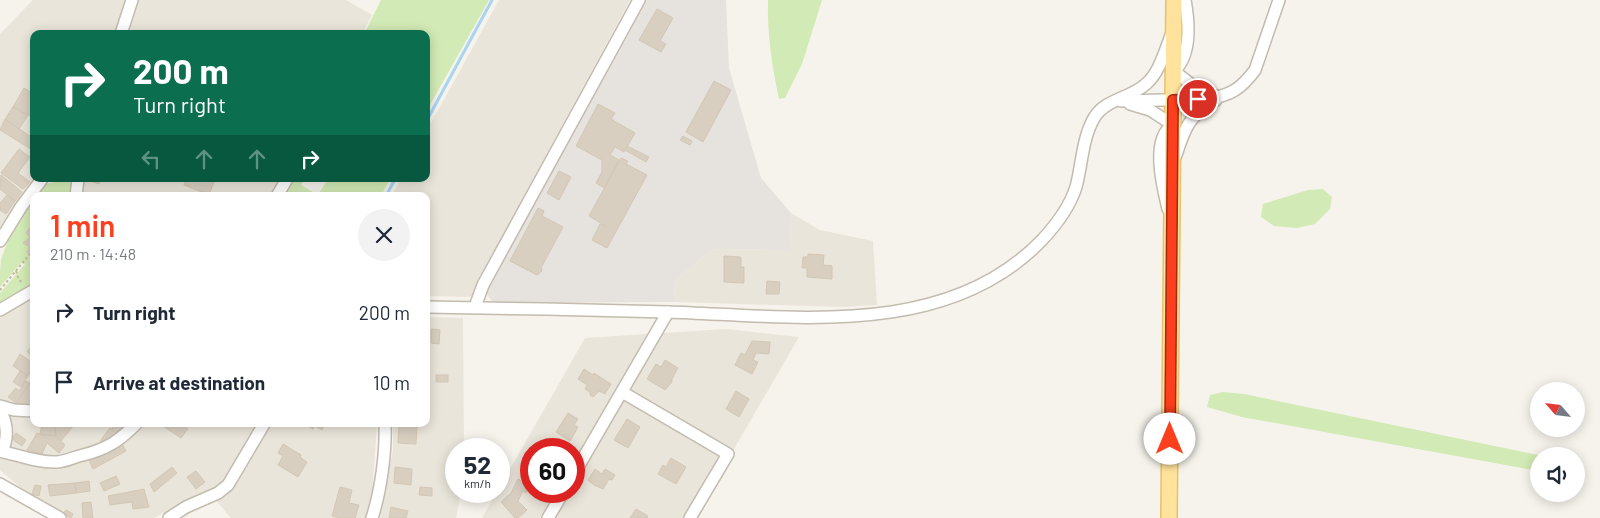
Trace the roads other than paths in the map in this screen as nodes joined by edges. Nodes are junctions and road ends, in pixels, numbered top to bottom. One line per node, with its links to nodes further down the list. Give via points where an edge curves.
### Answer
1 (132, 0): 7 (street)
2 (639, 0): 19 (street, via 483,286)
3 (1174, 0): 6 (main road)
4 (1185, 0): 8 (street, via 1186,54)
5 (1279, 0): 9 (street, via 1254,70 1240,86)
6 (1174, 26): 8 (main road); 11 (street, via 1150,80 1140,89)
7 (122, 30)
8 (1174, 71): 9 (street, via 1197,88); 10 (main road)
9 (1220, 97): 10 (street); 13 (street, via 1193,116)
10 (1173, 100): 11 (street); 12 (main road)
11 (1113, 102): 12 (street, via 1144,107); 21 (street, via 1099,111 1090,126 1073,195 1061,215 1028,253 980,285 940,301 872,315)
12 (1173, 125): 13 (main road); 15 (street, via 1163,136 1161,178)
13 (1173, 164): 15 (main road)
14 (30, 195): 16 (street)
15 (1172, 221): 37 (main road)
16 (0, 241)
17 (30, 288): 20 (street)
18 (430, 307): 19 (street)
19 (475, 307): 21 (street)
20 (0, 310)
21 (668, 312): 22 (street)
22 (622, 392): 29 (street); 36 (street, via 728,454)
23 (0, 407): 24 (street); 28 (street, via 7,430 7,441)
24 (30, 410)
25 (133, 427): 28 (street, via 112,445 65,461 39,460)
26 (262, 427): 33 (street, via 228,484 218,493)
27 (385, 427): 34 (street, via 377,502)
28 (1, 451)
29 (585, 455)
30 (0, 484): 32 (street)
31 (557, 503): 35 (street)
32 (60, 518)
33 (169, 518)
34 (372, 518)
35 (548, 518)
36 (690, 518)
37 (1169, 518)

